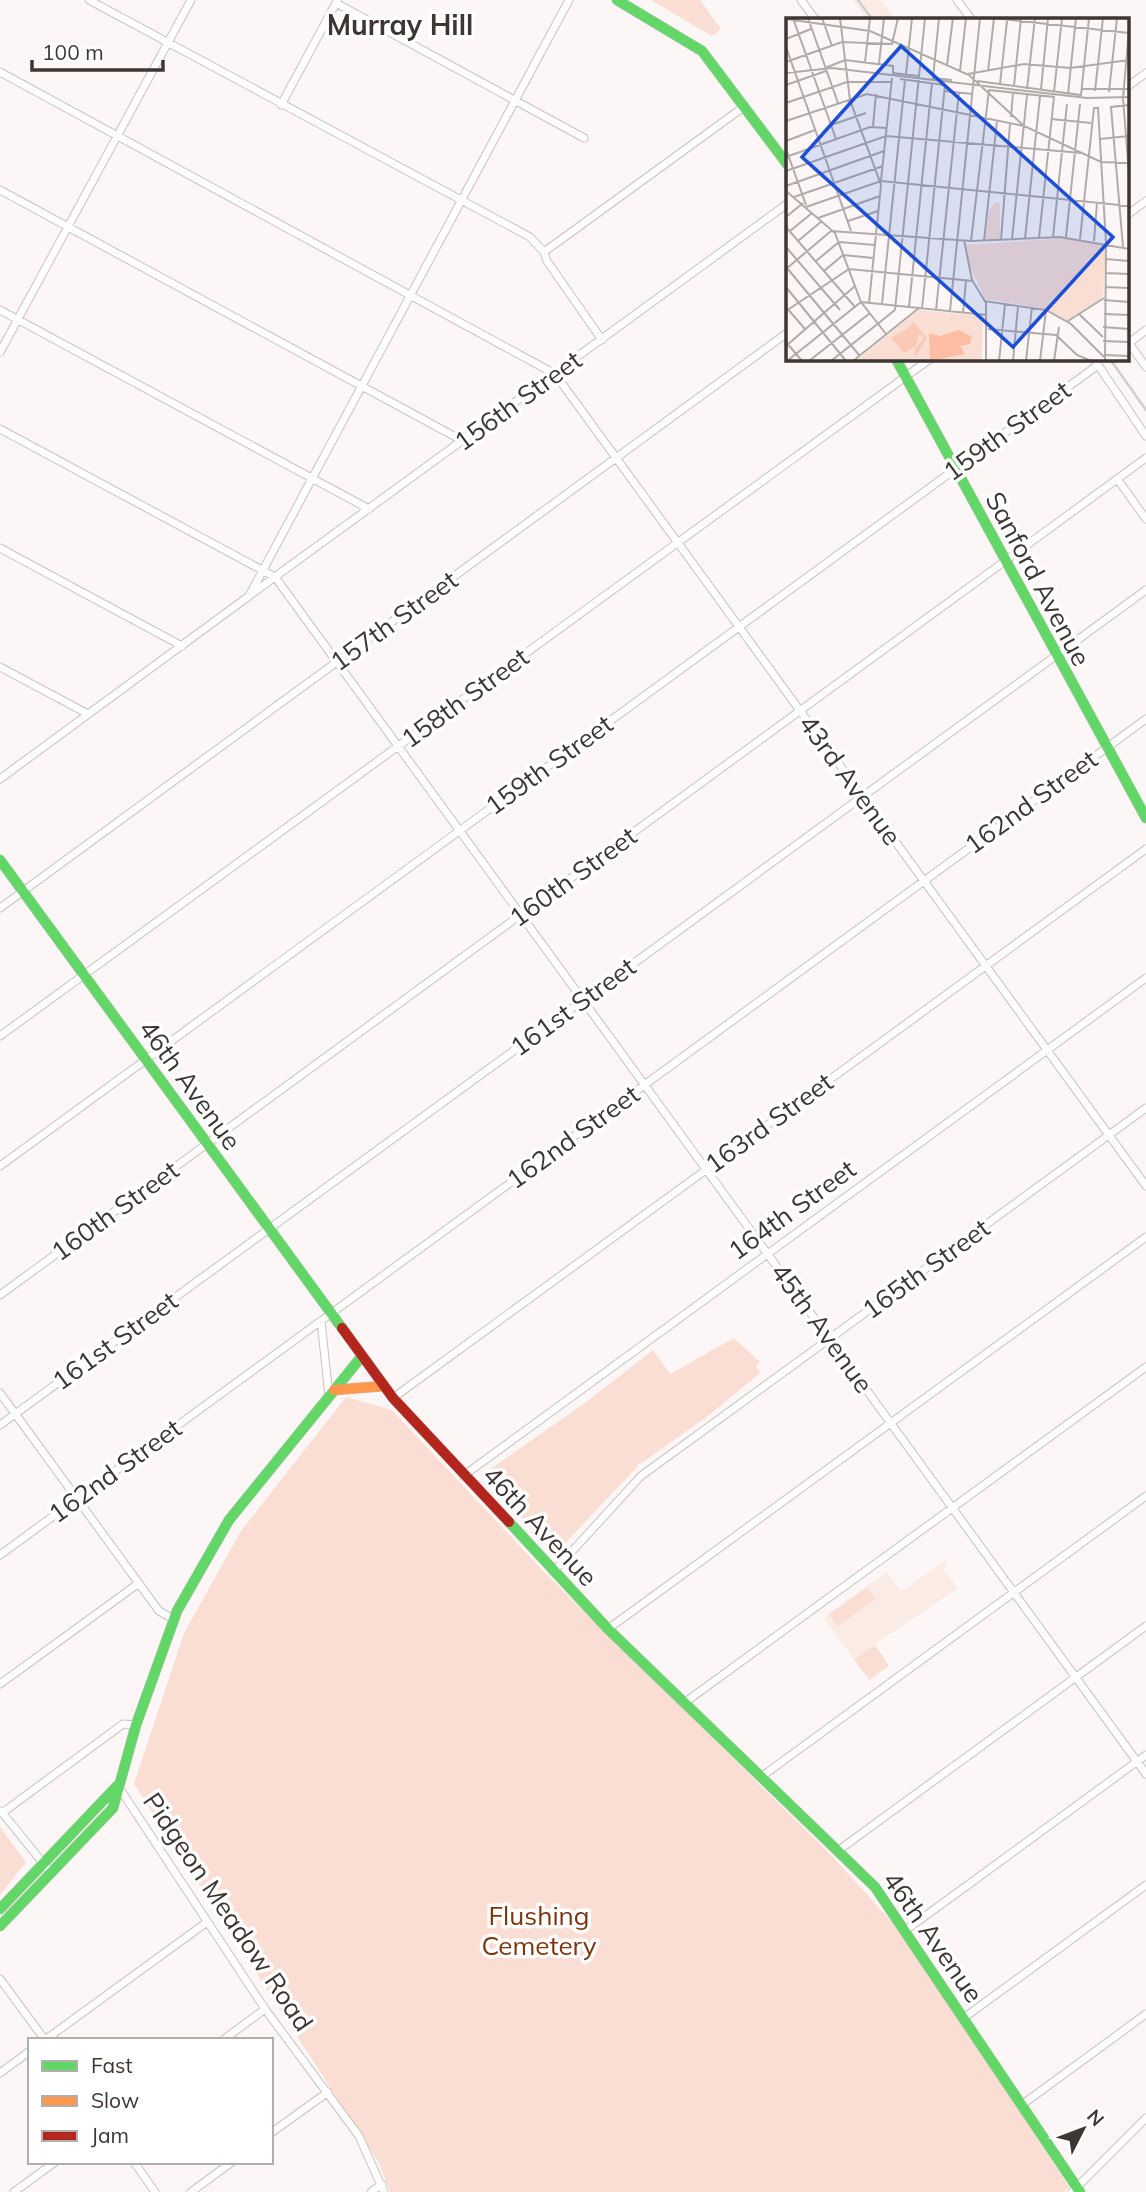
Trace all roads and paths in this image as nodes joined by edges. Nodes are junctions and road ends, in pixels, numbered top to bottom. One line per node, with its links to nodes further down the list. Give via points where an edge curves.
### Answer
1 (89, 0): 10 (street)
2 (191, 0): 10 (street)
3 (569, 0): 14 (street, 156th Street)
4 (617, 0): 16 (street, via 702,51)
5 (801, 0): 8 (street)
6 (957, 0): 9 (street)
7 (337, 1): 14 (street); 15 (street)
8 (814, 18)
9 (970, 18)
10 (168, 43): 15 (street); 17 (street)
11 (0, 72): 17 (street)
12 (1146, 73): 13 (street)
13 (1128, 86)
14 (515, 100): 18 (street); 22 (street, 156th Street)
15 (281, 105): 22 (street)
16 (745, 106): 19 (street); 26 (street)
17 (118, 135): 25 (street); 27 (street)
18 (584, 138)
19 (786, 163)
20 (0, 190): 25 (street)
21 (1146, 201): 24 (street)
22 (460, 202): 26 (street, via 530,237); 27 (street, 156th Street)
23 (786, 205): 32 (street, 156th Street)
24 (1128, 214)
25 (68, 227): 29 (street); 40 (street)
26 (544, 252): 32 (street)
27 (410, 294): 38 (street); 40 (street, 156th Street)
28 (0, 310): 29 (street)
29 (18, 320): 33 (street); 47 (street)
30 (1146, 331): 37 (street, via 1129,343)
31 (786, 334): 45 (street, 157th Street)
32 (602, 340): 38 (street, 156th Street)
33 (0, 352)
34 (897, 360): 39 (street, Sanford Avenue)
35 (929, 360): 39 (street, 158th Street)
36 (1096, 362): 42 (street); 46 (street, 159th Street)
37 (1146, 367)
38 (555, 374): 43 (street, 156th Street); 45 (street, 43rd Avenue)
39 (906, 376): 46 (street, Sanford Avenue); 51 (street, 158th Street)
40 (360, 386): 43 (street); 47 (street, 156th Street)
41 (0, 429): 54 (street)
42 (1146, 436)
43 (463, 441): 49 (street, 156th Street)
44 (1146, 458): 48 (street, 160th Street)
45 (616, 459): 51 (street, 43rd Avenue); 61 (street, 157th Street)
46 (956, 469): 53 (street, Sanford Avenue); 58 (street, 159th Street)
47 (310, 478): 49 (street); 54 (street, 156th Street)
48 (1118, 481): 50 (street); 53 (street, 160th Street)
49 (369, 509): 55 (street, 156th Street)
50 (1146, 520)
51 (678, 542): 58 (street, 43rd Avenue); 66 (street, 158th Street)
52 (0, 548): 59 (street)
53 (1005, 562): 60 (street, Sanford Avenue); 63 (street, 160th Street)
54 (262, 571): 55 (street); 57 (street, 156th Street)
55 (275, 577): 57 (street, 156th Street); 61 (street, 45th Avenue)
56 (1146, 590): 60 (street, 161st Street)
57 (249, 597): 59 (street, 156th Street)
58 (739, 627): 63 (street, 43rd Avenue); 71 (street, 159th Street)
59 (182, 646): 64 (street, 156th Street)
60 (1055, 656): 67 (street, Sanford Avenue); 69 (street, 161st Street)
61 (337, 663): 66 (street, 45th Avenue); 75 (street, 157th Street)
62 (0, 667): 64 (street)
63 (801, 712): 69 (street, 43rd Avenue); 77 (street, 160th Street)
64 (88, 714): 68 (street, 156th Street)
65 (1146, 719): 67 (street, 162nd Street)
66 (398, 747): 71 (street, 45th Avenue); 79 (street, 158th Street)
67 (1105, 748): 70 (street, Sanford Avenue); 74 (street, 162nd Street)
68 (0, 779)
69 (863, 796): 74 (street, 43rd Avenue); 81 (street, 161st Street)
70 (1146, 818)
71 (459, 831): 77 (street, 45th Avenue); 84 (street, 159th Street)
72 (1146, 849): 78 (street, 163rd Street)
73 (0, 860): 75 (street, 46th Avenue)
74 (924, 881): 78 (street, 43rd Avenue); 85 (street, 162nd Street)
75 (23, 891): 76 (street, 157th Street); 79 (street, 46th Avenue)
76 (0, 908)
77 (521, 916): 81 (street, 45th Avenue); 88 (street, 160th Street)
78 (986, 965): 83 (street, 43rd Avenue); 90 (street, 163rd Street)
79 (84, 975): 82 (street, 158th Street); 84 (street, 46th Avenue)
80 (1146, 978): 83 (street, 164th Street)
81 (583, 1000): 85 (street, 45th Avenue); 92 (street, 161st Street)
82 (0, 1036)
83 (1048, 1051): 87 (street, 43rd Avenue); 94 (street, 164th Street)
84 (146, 1060): 88 (street, 46th Avenue); 89 (street, 159th Street)
85 (644, 1085): 90 (street, 45th Avenue); 96 (street, 162nd Street)
86 (1146, 1108): 87 (street, 165th Street)
87 (1109, 1135): 91 (street, 43rd Avenue); 98 (street, 165th Street)
88 (207, 1143): 92 (street, 46th Avenue); 95 (street, 160th Street)
89 (0, 1166)
90 (706, 1170): 94 (street, 45th Avenue); 104 (street, 163rd Street)
91 (1146, 1186)
92 (269, 1229): 96 (street, 46th Avenue); 105 (street, 161st Street)
93 (1146, 1237): 106 (street)
94 (768, 1254): 98 (street, 45th Avenue); 108 (street, 164th Street)
95 (0, 1295)
96 (330, 1314): 97 (street, 162nd Street); 99 (street, 46th Avenue)
97 (321, 1321): 103 (street); 110 (street, 162nd Street)
98 (829, 1339): 106 (street, 45th Avenue); 113 (street, 165th Street, via 641,1476)
99 (362, 1356): 101 (street, 46th Avenue); 103 (street, Pidgeon Meadow Road)
100 (1146, 1367): 111 (street)
101 (384, 1386): 103 (street); 104 (street, 46th Avenue)
102 (0, 1393): 105 (street)
103 (331, 1393): 116 (street, Pidgeon Meadow Road, via 229,1520)
104 (393, 1398): 108 (street, 46th Avenue)
105 (15, 1414): 107 (street, 161st Street); 110 (street)
106 (891, 1423): 111 (street, 45th Avenue); 118 (street)
107 (0, 1424)
108 (463, 1476): 113 (street, 46th Avenue)
109 (1146, 1496): 115 (street)
110 (77, 1498): 112 (street, 162nd Street); 114 (street)
111 (952, 1508): 115 (street, 45th Avenue); 121 (street)
112 (0, 1555)
113 (553, 1572): 118 (street, 46th Avenue)
114 (139, 1583): 116 (street, via 159,1611); 120 (street)
115 (1014, 1592): 119 (street, 45th Avenue); 126 (street)
116 (173, 1619): 122 (street, Pidgeon Meadow Road)
117 (1146, 1626): 119 (street)
118 (608, 1629): 121 (street, 46th Avenue)
119 (1076, 1677): 124 (street, 45th Avenue); 129 (street)
120 (0, 1684)
121 (684, 1703): 126 (street, 46th Avenue)
122 (136, 1725): 127 (street, Pidgeon Meadow Road); 128 (street, via 123,1724)
123 (1146, 1755): 124 (street)
124 (1137, 1762): 125 (street, 45th Avenue); 136 (street)
125 (1146, 1774)
126 (761, 1777): 129 (street, 46th Avenue)
127 (118, 1786): 130 (street); 131 (street, via 113,1808); 134 (street, Pidgeon Meadow Road)
128 (1, 1811): 130 (street)
129 (839, 1850): 136 (street, 46th Avenue)
130 (42, 1865): 131 (street); 133 (street)
131 (51, 1873): 135 (street)
132 (1146, 1885): 140 (street)
133 (0, 1909)
134 (207, 1922): 138 (street, Pidgeon Meadow Road); 142 (street)
135 (0, 1926)
136 (906, 1930): 140 (street, 46th Avenue)
137 (0, 1979): 141 (street)
138 (265, 2009): 143 (street); 146 (street, Pidgeon Meadow Road)
139 (1146, 2014): 147 (street)
140 (965, 2017): 147 (street, 46th Avenue)
141 (44, 2038)
142 (48, 2038)
143 (226, 2038)
144 (28, 2052): 145 (street)
145 (0, 2073)
146 (328, 2092): 149 (street); 153 (street, Pidgeon Meadow Road, via 359,2136)
147 (1023, 2105): 154 (street, 46th Avenue)
148 (1146, 2118): 154 (street)
149 (273, 2132)
150 (52, 2164): 155 (street)
151 (135, 2164): 156 (street)
152 (229, 2164): 157 (street)
153 (383, 2188): 158 (street)
154 (1077, 2191)
155 (14, 2192)
156 (155, 2192)
157 (191, 2192)
158 (371, 2192)

